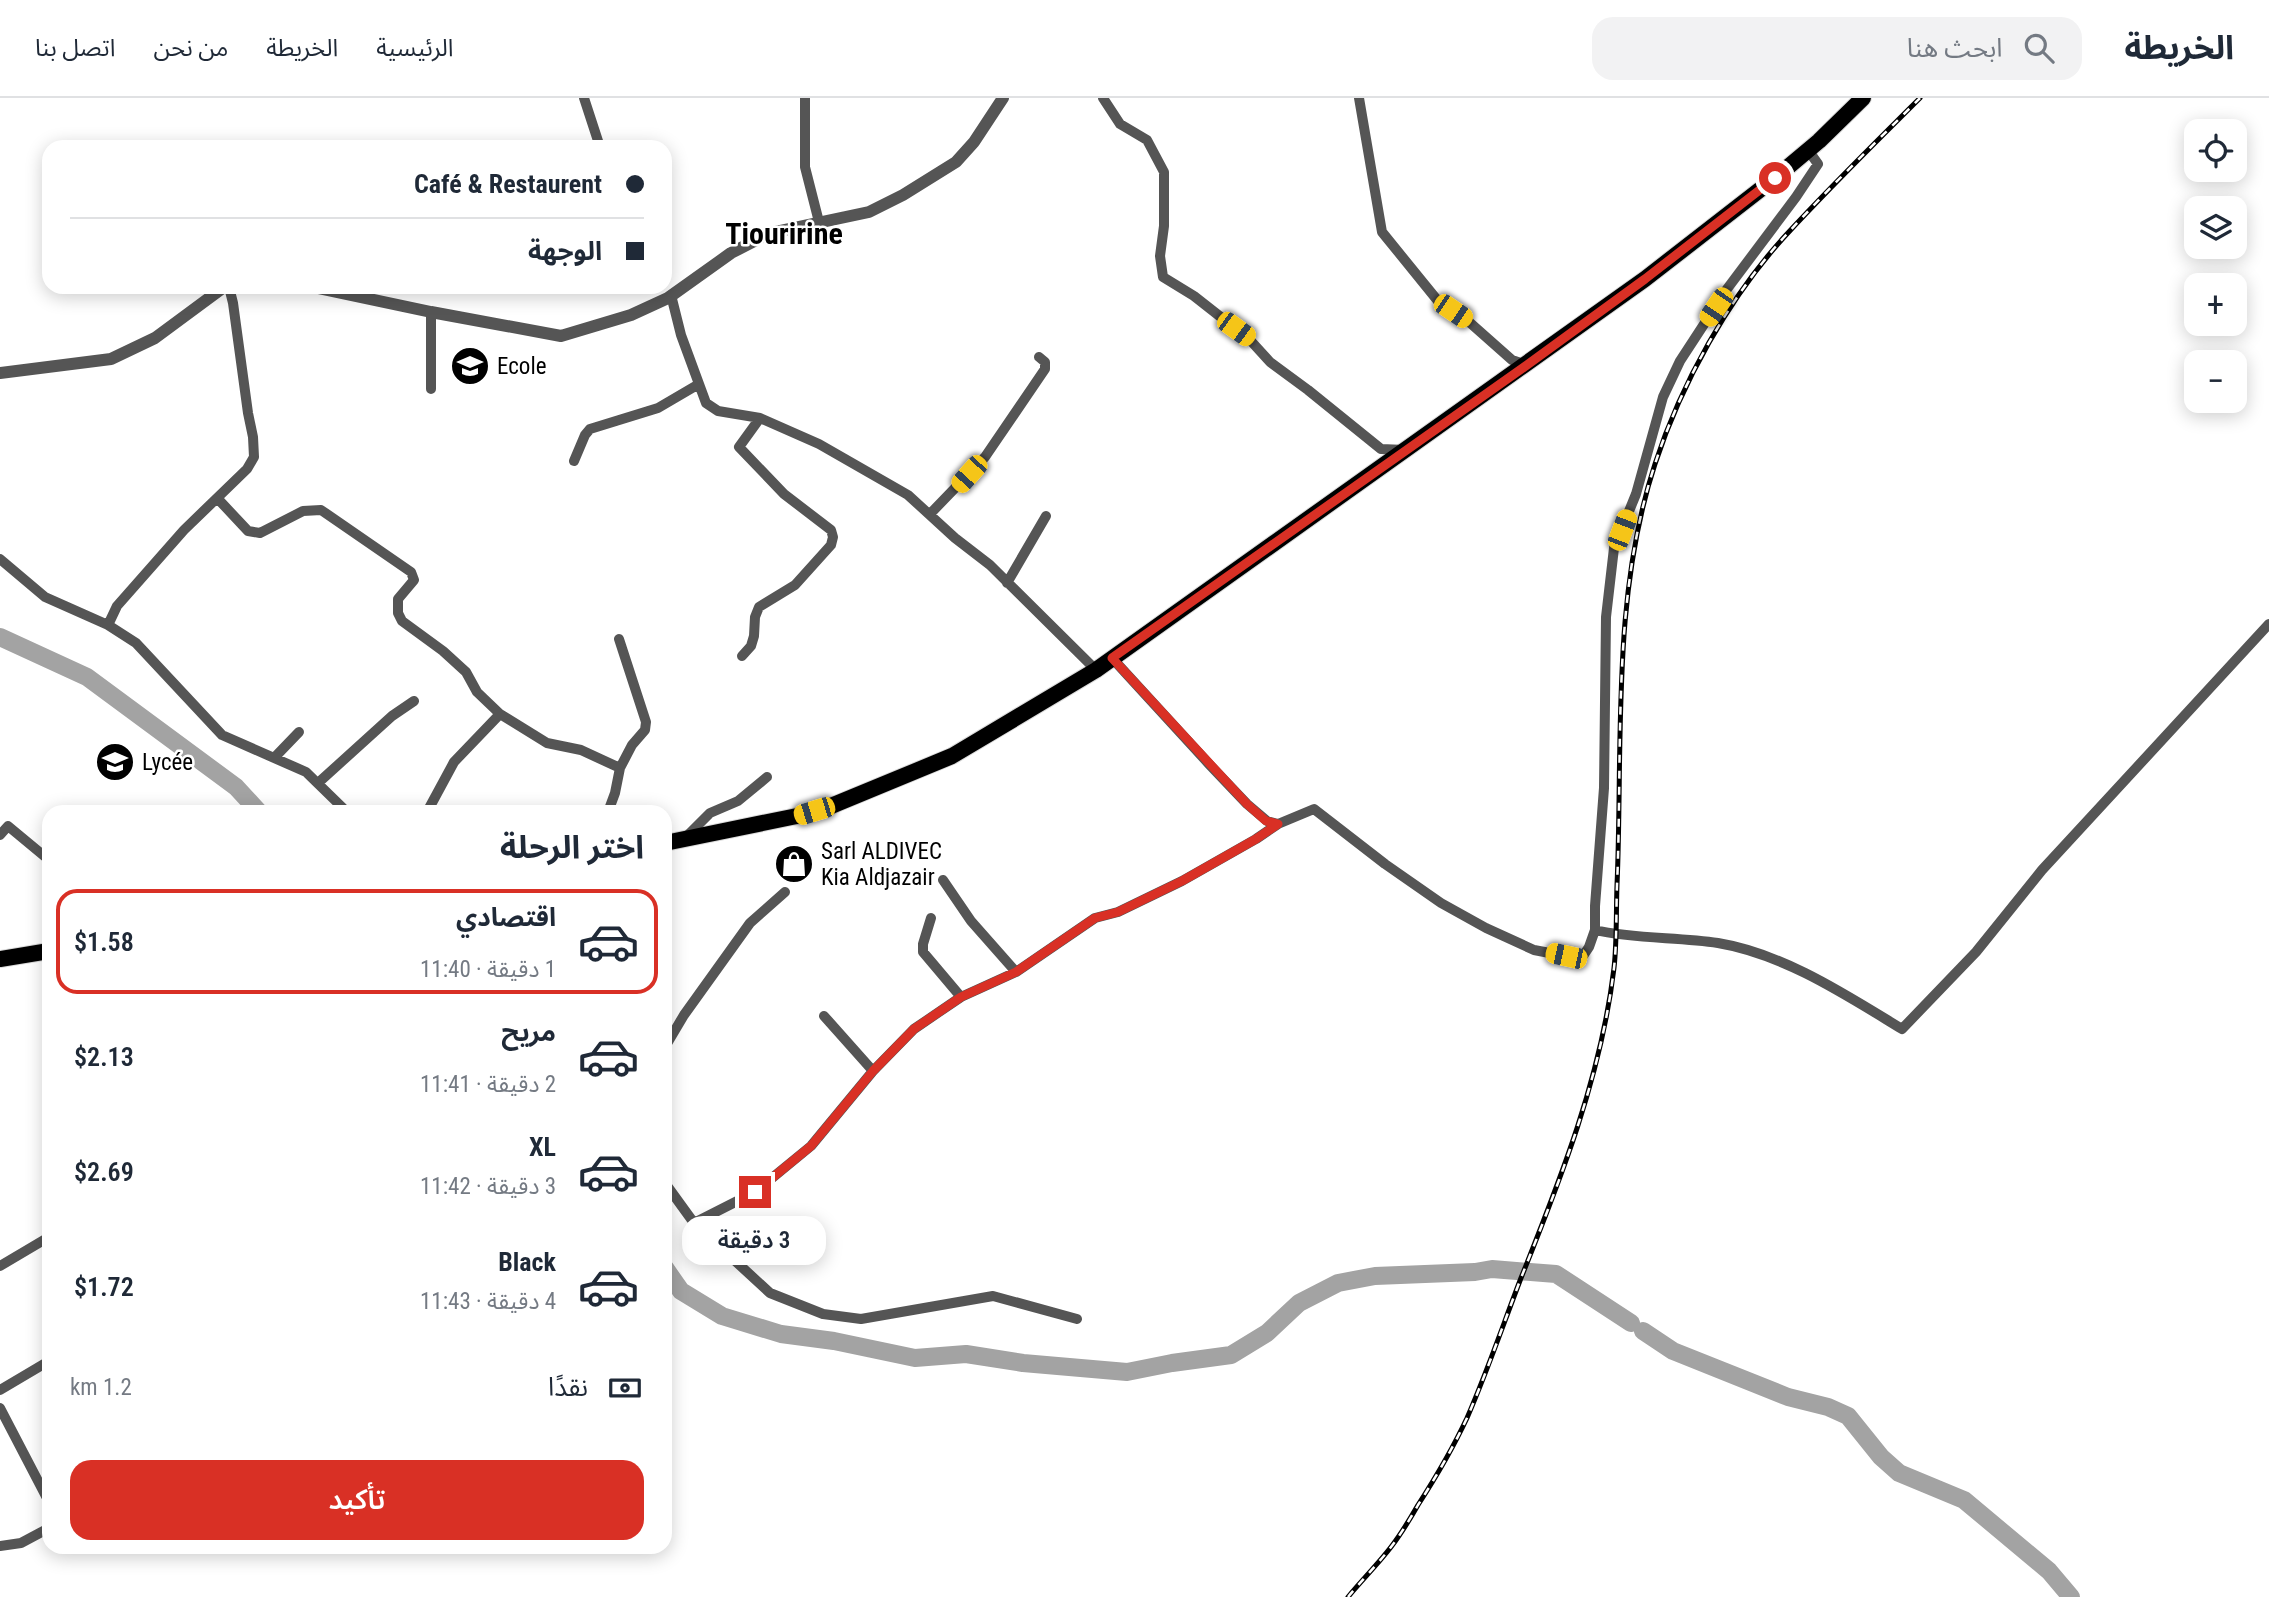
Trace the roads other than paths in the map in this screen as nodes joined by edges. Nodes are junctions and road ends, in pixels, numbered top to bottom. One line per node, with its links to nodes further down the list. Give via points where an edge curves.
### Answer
1 (584, 98): 7 (street)
2 (805, 98): 9 (street, via 805,167)
3 (1003, 98): 9 (street, via 956,162 926,183 869,212)
4 (1103, 98): 21 (street, via 1120,124 1147,140 1164,172 1163,277 1250,340 1270,362 1381,449)
5 (1359, 98): 16 (street, via 1382,232 1438,301 1512,360)
6 (1863, 98): 8 (main road)
7 (598, 140)
8 (1808, 150): 16 (main road); 52 (street, via 1818,164 1680,361 1663,397 1636,494 1614,548 1606,617 1604,788)
9 (819, 222): 13 (street, via 770,233 731,253)
10 (216, 294): 17 (street, via 155,338 111,359)
11 (229, 294): 23 (street, via 254,457)
12 (357, 294): 14 (street)
13 (671, 295): 14 (street, via 631,315 561,336); 18 (street)
14 (431, 312): 19 (street)
15 (1039, 357): 24 (street, via 1045,369 985,457)
16 (1527, 365): 21 (main road)
17 (0, 373)
18 (699, 384): 20 (street, via 706,403 718,411); 22 (street, via 658,408 590,429)
19 (431, 389)
20 (760, 418): 24 (street, via 863,468); 31 (street, via 739,447 784,494 831,530 833,537 794,585 759,607 751,646)
21 (1405, 450): 32 (main road)
22 (573, 461)
23 (218, 499): 29 (street, via 117,606); 35 (street, via 254,533 303,510 321,510 411,572 414,580 398,598 402,621 466,672 477,692)
24 (930, 514): 27 (street)
25 (1046, 516): 27 (street)
26 (0, 559): 29 (street, via 45,597)
27 (1007, 583): 33 (street)
28 (2269, 624): 52 (street, via 1902,1029 1813,977 1759,955 1719,944)
29 (108, 625): 37 (street, via 136,643 222,735)
30 (620, 639): 38 (street, via 646,722)
31 (742, 656)
32 (1112, 658): 33 (main road); 44 (street, via 1247,804 1266,821)
33 (1096, 670): 46 (main road, via 952,756 892,781 797,816)
34 (414, 701): 40 (street)
35 (500, 714): 38 (street, via 547,743 582,750); 42 (street, via 454,762)
36 (299, 732): 37 (street)
37 (274, 758): 40 (street, via 306,772)
38 (620, 768): 43 (street)
39 (767, 778): 46 (street, via 738,801 710,813)
40 (318, 783): 41 (street)
41 (340, 805)
42 (431, 805)
43 (611, 805)
44 (1278, 824): 52 (street, via 1314,809 1441,903 1534,950 1581,959); 55 (street, via 1182,881 1095,918)
45 (0, 835): 48 (street, via 8,826)
46 (684, 839): 47 (main road)
47 (672, 842)
48 (42, 854)
49 (943, 880): 55 (street)
50 (785, 892): 58 (street, via 750,923)
51 (931, 918): 56 (street, via 923,952)
52 (1595, 930)
53 (42, 952): 54 (main road)
54 (0, 959)
55 (1016, 972): 56 (street)
56 (961, 997): 59 (street, via 914,1029)
57 (824, 1016): 59 (street)
58 (672, 1035)
59 (873, 1071): 61 (street, via 811,1146 755,1192)
60 (672, 1193): 61 (street)
61 (694, 1223): 64 (street, via 770,1293 823,1314 861,1319 993,1296)
62 (42, 1241): 63 (street)
63 (0, 1266)
64 (1077, 1319)
65 (42, 1365): 66 (street)
66 (0, 1390)
67 (0, 1408): 68 (street)
68 (42, 1489)
69 (42, 1532): 70 (street, via 21,1543)
70 (0, 1546)

